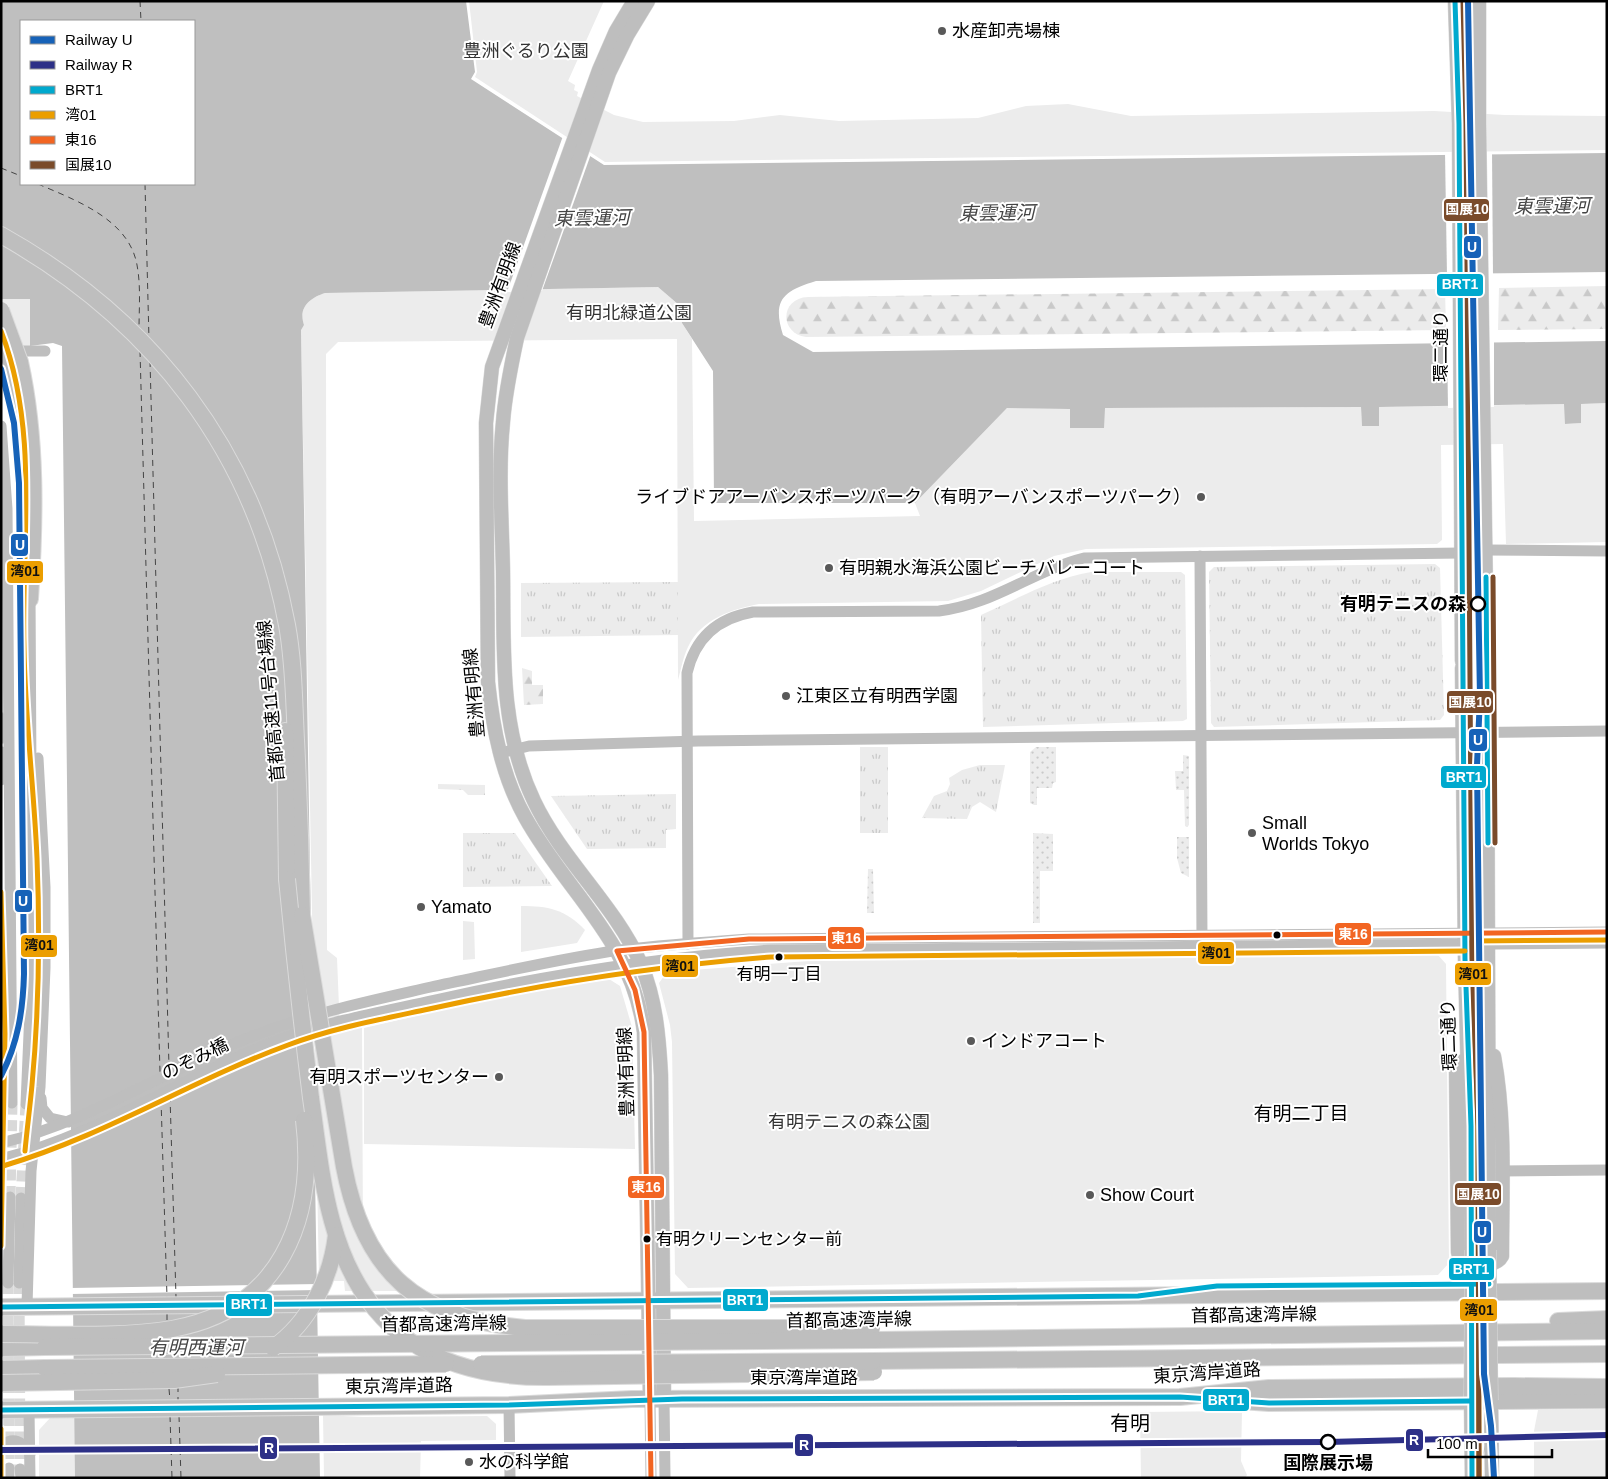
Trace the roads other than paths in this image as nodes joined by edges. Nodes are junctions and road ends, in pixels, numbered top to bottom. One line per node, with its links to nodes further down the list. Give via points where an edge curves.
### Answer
1 (634, 1): 12 (main road, 豊洲有明線, via 599,70 502,333)
2 (648, 1): 11 (main road, 豊洲有明線, via 609,73 517,338)
3 (1455, 1): 16 (main road, 環二通り, via 1459,134)
4 (1479, 1): 14 (main road)
5 (1, 235): 33 (highway, 首都高速11号台場線, via 76,282 142,341 201,414 250,502 276,576 290,650)
6 (1, 247): 32 (highway, 首都高速11号台場線, via 52,278 86,304 152,366 205,440 240,508 265,578 281,659)
7 (1, 310): 18 (highway, bridge, via 20,362 30,417 33,546)
8 (1, 343): 18 (street, bridge, via 13,377 24,432)
9 (1, 351): 10 (street)
10 (45, 351)
11 (509, 374): 12 (main road, via 498,373 494,389); 27 (main road, 豊洲有明線, via 502,425 504,681)
12 (487, 398): 30 (main road, 豊洲有明線, via 488,682)
13 (1, 426): 19 (street)
14 (1485, 550): 15 (street); 23 (main road)
15 (1607, 550)
16 (1461, 553): 17 (street); 22 (main road, 環二通り)
17 (1200, 556): 25 (street); 26 (street, via 1084,558 1048,569 991,598 948,610 753,612 736,615 714,627 690,659 685,690)
18 (30, 599): 29 (street)
19 (8, 610): 24 (street); 28 (street)
20 (1, 721): 24 (highway)
21 (1607, 731): 23 (street)
22 (1463, 732): 23 (street); 25 (street); 37 (main road, 環二通り)
23 (1488, 732): 36 (main road)
24 (2, 735): 28 (street)
25 (1199, 736): 26 (street); 35 (street)
26 (685, 742): 27 (street); 39 (street)
27 (515, 748): 30 (street); 41 (main road, 豊洲有明線, via 526,783 544,821 614,917)
28 (5, 752): 31 (street); 50 (street)
29 (34, 753): 48 (street, via 45,886); 51 (street, via 32,964)
30 (500, 753): 42 (main road, 豊洲有明線, via 514,795 526,818)
31 (1, 780)
32 (288, 879): 72 (highway, bridge, via 289,1002 307,1166 301,1211 287,1250 271,1273 241,1301 187,1326 153,1332); 78 (highway, bridge, via 301,1020 332,1222 358,1284 374,1307 400,1333 448,1363 484,1373 513,1376)
33 (302, 915): 73 (highway, bridge, via 353,1206 364,1235 381,1261 415,1294 459,1317 491,1325 525,1328); 81 (highway, bridge, via 310,1017 337,1219 332,1259 312,1305 279,1344 243,1365 216,1374 174,1380)
34 (1607, 932): 36 (street)
35 (1202, 935): 37 (street, のぞみ橋); 39 (street, のぞみ橋, via 756,939); 40 (street)
36 (1489, 938): 37 (street); 38 (street); 46 (main road)
37 (1465, 939): 40 (street, のぞみ橋); 47 (main road, 環二通り)
38 (1607, 942)
39 (688, 944): 41 (street, のぞみ橋)
40 (1202, 948): 43 (street, のぞみ橋, via 771,950)
41 (633, 949): 42 (street, のぞみ橋); 43 (main road, 豊洲有明線)
42 (617, 951): 44 (main road, 豊洲有明線); 52 (street, のぞみ橋, bridge, via 529,966 356,1004 243,1040 68,1122)
43 (640, 963): 44 (street, のぞみ橋); 66 (main road, 豊洲有明線, via 659,1033 661,1075)
44 (626, 965): 55 (street, のぞみ橋, bridge, via 547,977 357,1017 289,1037 248,1052 108,1120); 66 (main road, 豊洲有明線, via 638,997 644,1032)
45 (1, 976): 49 (street)
46 (1489, 1025): 58 (main road, via 1498,1078); 63 (main road, bridge)
47 (1468, 1058): 58 (main road, via 1456,1069 1458,1252 1466,1264 1493,1265 1502,1256); 62 (main road, 環二通り, bridge)
48 (40, 1087): 52 (street, via 42,1108); 53 (street)
49 (1, 1096)
50 (12, 1103)
51 (26, 1104)
52 (55, 1124): 53 (street, のぞみ橋)
53 (34, 1135): 54 (street, のぞみ橋); 55 (street)
54 (1, 1143)
55 (32, 1152): 56 (street, のぞみ橋); 67 (street)
56 (1, 1159)
57 (1607, 1170): 58 (street)
58 (1502, 1171)
59 (15, 1198): 61 (street)
60 (1607, 1282): 63 (highway)
61 (14, 1283)
62 (1471, 1284): 63 (highway); 65 (highway, via 1217,1286); 88 (main road, 環二通り, bridge)
63 (1489, 1284): 86 (main road, bridge)
64 (1607, 1291): 65 (highway)
65 (1138, 1296): 66 (highway)
66 (656, 1301): 67 (highway, bridge); 85 (main road, 豊洲有明線)
67 (27, 1306): 68 (highway)
68 (1, 1307)
69 (1607, 1319): 71 (highway, via 1524,1322)
70 (1607, 1331): 71 (highway, 首都高速湾岸線)
71 (1439, 1332): 73 (highway, 首都高速湾岸線, via 969,1339)
72 (1, 1334)
73 (873, 1334): 74 (highway, 首都高速湾岸線, bridge)
74 (1, 1348)
75 (1607, 1354): 76 (highway)
76 (1265, 1358): 77 (highway); 78 (highway, via 1093,1359 1063,1363)
77 (1607, 1364)
78 (874, 1366): 79 (highway, bridge)
79 (1, 1369)
80 (1607, 1380): 83 (highway, via 1534,1382)
81 (1, 1383)
82 (1607, 1387): 83 (highway, 東京湾岸道路)
83 (1513, 1393): 84 (highway, 東京湾岸道路, via 1269,1388); 86 (highway); 87 (highway)
84 (1180, 1397): 85 (highway, 東京湾岸道路); 88 (highway, via 1269,1403)
85 (657, 1399): 89 (highway, 東京湾岸道路); 96 (street); 97 (street)
86 (1490, 1400): 88 (highway); 99 (main road)
87 (1607, 1400)
88 (1471, 1401): 98 (main road)
89 (509, 1405): 91 (highway, 東京湾岸道路); 95 (street)
90 (1, 1410): 91 (highway, 東京湾岸道路)
91 (29, 1410): 93 (street)
92 (1, 1446): 93 (street, via 19,1441)
93 (30, 1454): 94 (street)
94 (30, 1478)
95 (510, 1478)
96 (651, 1478)
97 (665, 1478)
98 (1472, 1478)
99 (1492, 1478)

